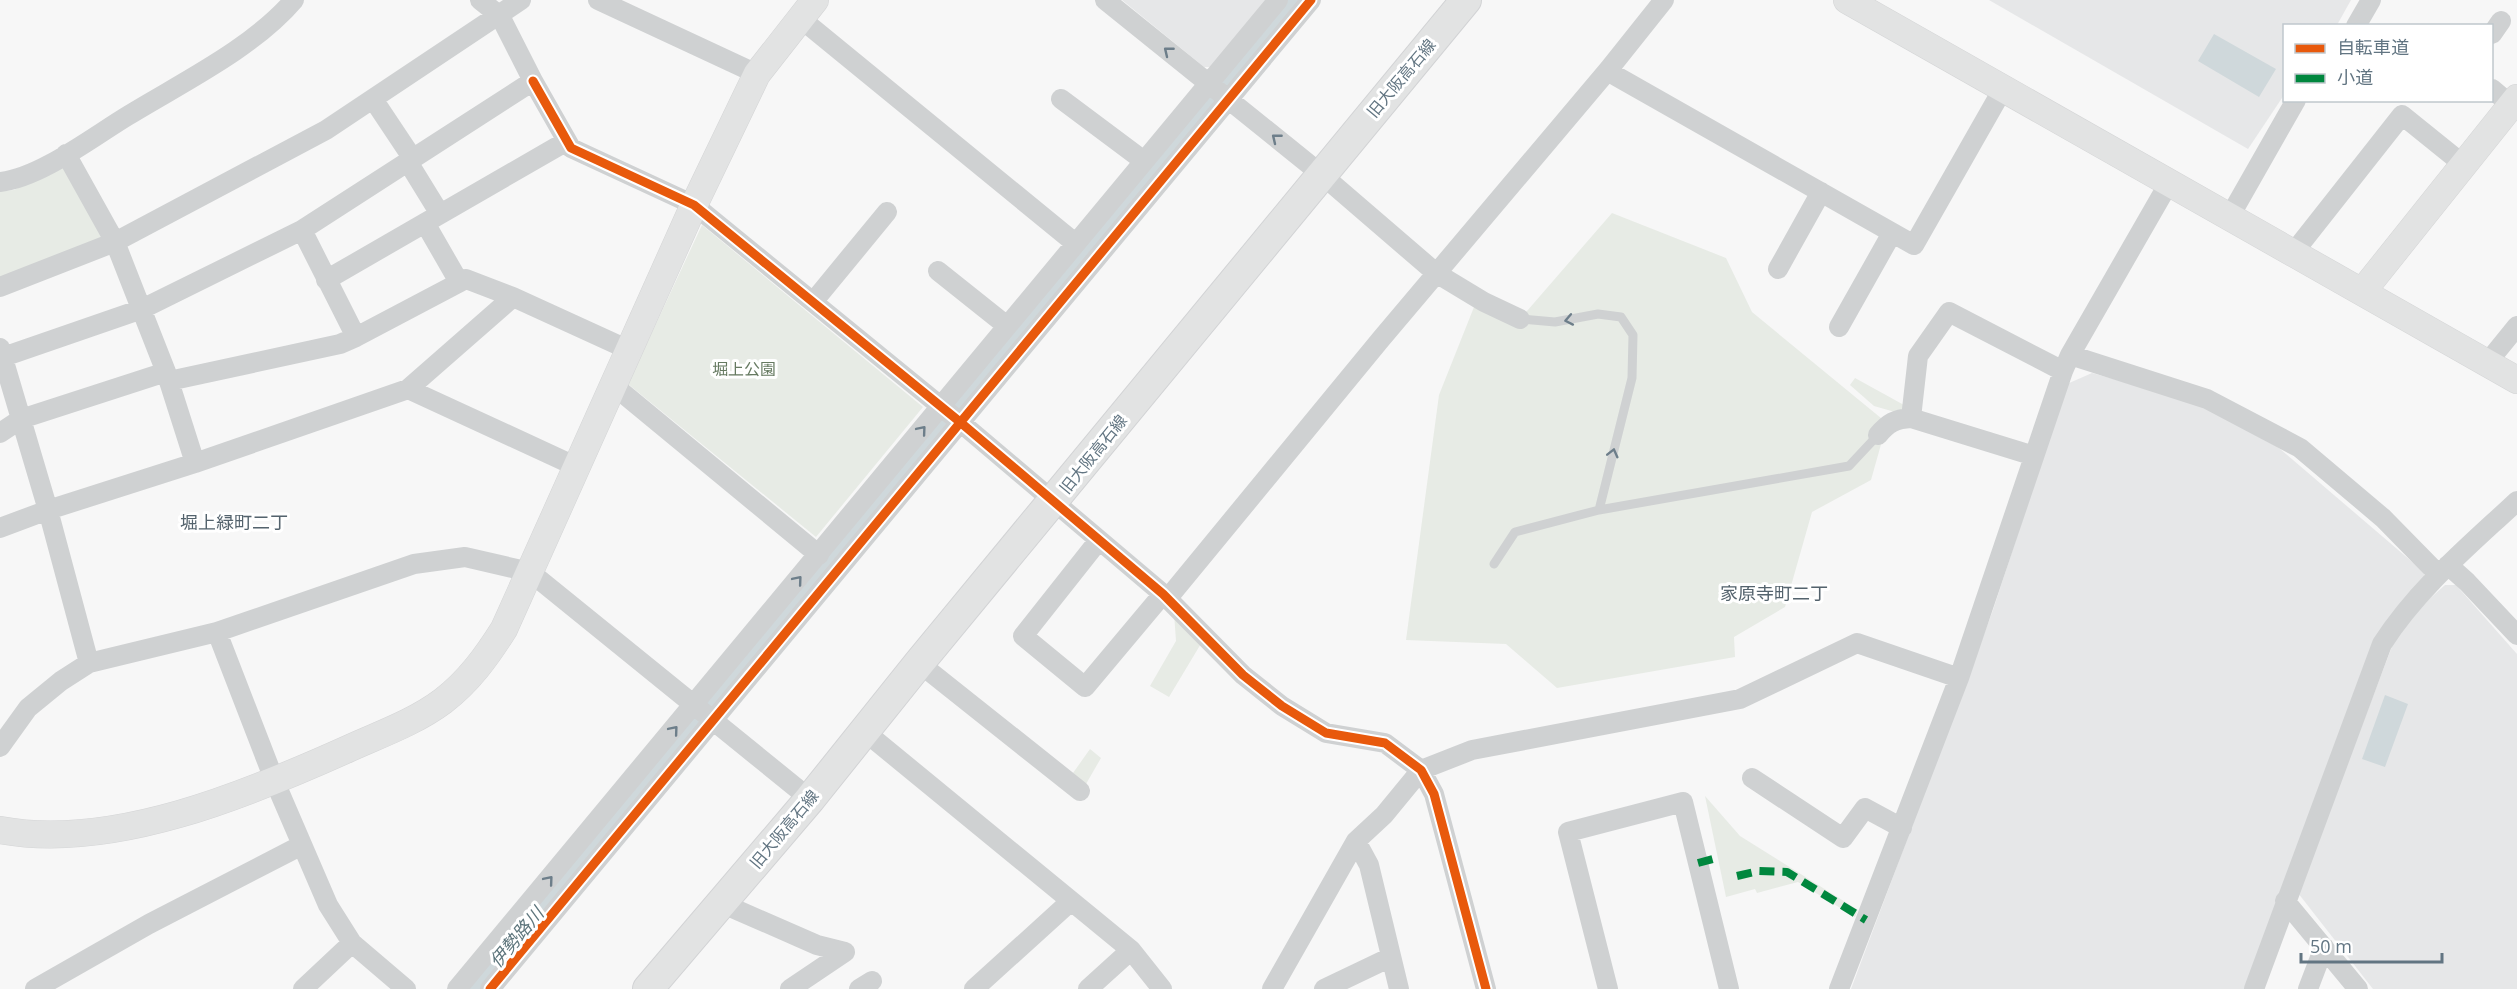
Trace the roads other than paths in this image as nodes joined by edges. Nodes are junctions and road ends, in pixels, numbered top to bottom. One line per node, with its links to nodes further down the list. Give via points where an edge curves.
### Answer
1 (294, 0): 25 (street, via 237,49)
2 (480, 0): 13 (street)
3 (521, 0): 13 (street)
4 (598, 0): 16 (street)
5 (1106, 0): 19 (street, one-way to 5)
6 (1278, 0): 19 (street)
7 (1311, 0): 19 (street)
8 (1466, 0): 29 (main road, 旧大阪高石線)
9 (1664, 0): 15 (street)
10 (1847, 0): 18 (street)
11 (2371, 0): 14 (street)
12 (807, 9): 16 (street); 40 (street)
13 (500, 16): 17 (street); 21 (street)
14 (2357, 24)
15 (1609, 69): 32 (street); 44 (street)
16 (757, 74): 33 (street)
17 (533, 81): 24 (street); 26 (street)
18 (2004, 87): 30 (street); 38 (street, via 1914,245)
19 (1218, 92): 27 (street); 29 (street, one-way to 19); 68 (street)
20 (2507, 97): 28 (street)
21 (373, 99): 26 (street); 39 (street, via 326,130)
22 (1061, 99): 27 (street)
23 (2295, 102): 35 (street)
24 (567, 141): 33 (street, via 572,148); 36 (street)
25 (66, 154): 31 (street, via 13,180); 39 (street)
26 (411, 160): 36 (street); 37 (street)
27 (1144, 161): 40 (street)
28 (2464, 165): 41 (street, via 2402,115); 48 (street)
29 (1321, 174): 44 (street); 74 (main road, 旧大阪高石線)
30 (2169, 181): 35 (street); 59 (street)
31 (0, 182)
32 (1821, 192): 38 (street); 42 (street)
33 (694, 205): 50 (street); 57 (street)
34 (887, 212): 50 (street)
35 (2230, 216): 41 (street)
36 (433, 219): 45 (street); 46 (street)
37 (302, 230): 45 (street); 51 (street)
38 (1892, 232): 54 (street)
39 (115, 242): 47 (street); 51 (street)
40 (1075, 243): 53 (street)
41 (2294, 252): 48 (street)
42 (1778, 269)
43 (938, 271): 53 (street)
44 (1436, 273): 52 (street); 84 (street)
45 (326, 280): 56 (street)
46 (459, 282): 49 (street, via 466,279); 56 (street)
47 (0, 287)
48 (2362, 292): 60 (street)
49 (513, 297): 57 (street); 64 (street)
50 (813, 302): 65 (street)
51 (142, 309): 58 (street); 61 (street)
52 (1520, 319): 77 (lane, one-way to 52, via 1632,378 1633,336 1621,317 1598,314 1555,322)
53 (1007, 326): 65 (street)
54 (1839, 327)
55 (2517, 327): 60 (street)
56 (356, 337): 61 (street, via 340,344)
57 (629, 350): 63 (street)
58 (1, 354): 67 (street)
59 (2066, 363): 66 (street, via 1948,312 1918,356); 71 (street); 82 (street, via 2207,399 2300,448)
60 (2487, 363): 62 (street)
61 (167, 376): 67 (street); 72 (street)
62 (2517, 380)
63 (613, 385): 73 (street); 80 (street)
64 (408, 389): 72 (street); 73 (street)
65 (942, 407): 68 (street); 80 (street, one-way to 65)
66 (1911, 418): 70 (street, via 1887,423); 71 (street)
67 (21, 419): 69 (street); 76 (street)
68 (960, 421): 74 (street); 91 (street)
69 (0, 433)
70 (1878, 435): 77 (lane, via 1849,466)
71 (2034, 456): 89 (street)
72 (195, 464): 76 (street)
73 (575, 466): 83 (street)
74 (1054, 501): 79 (street); 88 (main road, 旧大阪高石線)
75 (2517, 501): 82 (street)
76 (48, 510): 78 (street); 87 (street)
77 (1599, 510): 81 (lane, via 1515,532)
78 (0, 528)
79 (1099, 540): 84 (street); 84 (street, via 1023,636 1085,687)
80 (819, 555): 90 (street, one-way to 80)
81 (1494, 564)
82 (2443, 570): 86 (street, via 2467,582); 104 (street, via 2409,606 2382,644)
83 (530, 572): 85 (street, via 465,557 414,564); 90 (street); 96 (street, via 487,656 467,681 442,702 419,717)
84 (1165, 596): 94 (street, via 1281,706 1326,733 1385,742)
85 (217, 632): 87 (street); 96 (street)
86 (2517, 635)
87 (89, 663): 93 (street, via 28,708)
88 (919, 663): 92 (main road, 旧大阪高石線); 97 (street)
89 (1959, 678): 94 (street, via 1857,643 1740,699 1472,750); 99 (street)
90 (695, 705): 91 (street); 114 (street, one-way to 90)
91 (712, 719): 98 (street); 115 (street)
92 (864, 731): 98 (main road, 旧大阪高石線); 103 (street)
93 (0, 747)
94 (1421, 770): 101 (street, via 1384,815); 124 (street, via 1434,794)
95 (1752, 778): 99 (street, via 1843,837 1865,808)
96 (275, 782): 100 (street, via 132,826 74,834 24,835); 102 (street)
97 (1080, 790)
98 (810, 799): 105 (main road, 旧大阪高石線)
99 (1902, 828): 127 (street)
100 (0, 830)
101 (1356, 841): 109 (street, via 1369,864); 121 (street)
102 (302, 845): 106 (street, via 328,905); 111 (street)
103 (1071, 901): 108 (street); 118 (street)
104 (2285, 901): 107 (street); 128 (street)
105 (721, 903): 110 (street, via 818,945 845,952); 116 (main road, 旧大阪高石線)
106 (352, 943): 112 (street); 113 (street)
107 (2324, 948): 129 (street); 130 (street)
108 (1131, 950): 119 (street); 120 (street)
109 (1391, 957): 122 (street); 123 (street)
110 (812, 983): 117 (street)
111 (34, 989)
112 (303, 989)
113 (406, 989)
114 (457, 989)
115 (490, 989)
116 (648, 989)
117 (790, 989)
118 (974, 989)
119 (1088, 989)
120 (1162, 989)
121 (1272, 989)
122 (1324, 989)
123 (1399, 989)
124 (1486, 989)
125 (1608, 989): 126 (street, via 1568,832 1683,802)
126 (1729, 989)
127 (1839, 989)
128 (2254, 989)
129 (2308, 989)
130 (2358, 989)

